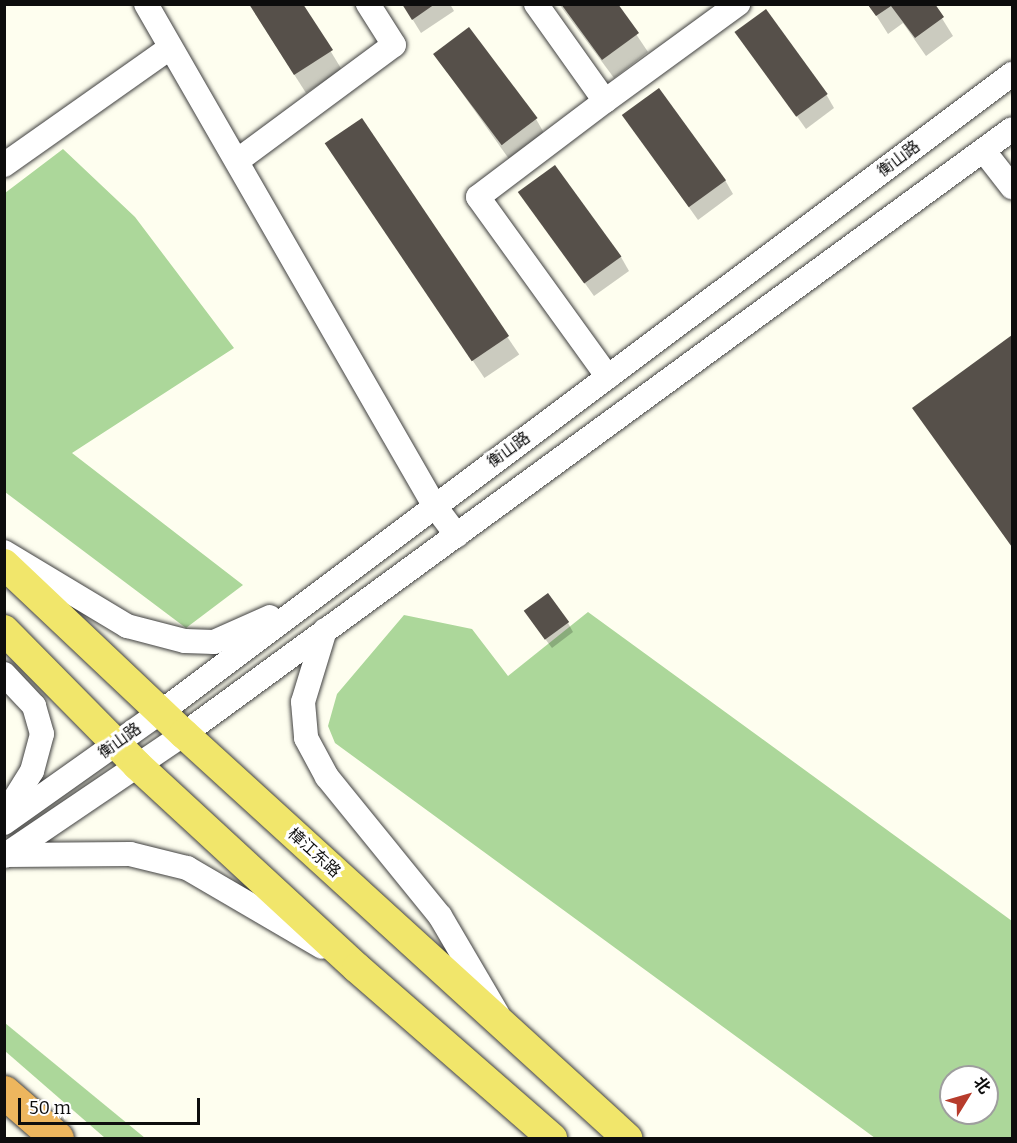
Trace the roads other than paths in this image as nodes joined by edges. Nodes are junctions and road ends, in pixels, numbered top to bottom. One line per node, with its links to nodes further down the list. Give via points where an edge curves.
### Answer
1 (146, 4): 5 (street)
2 (368, 4): 10 (street, via 394,45)
3 (536, 4): 7 (street)
4 (738, 4): 7 (street)
5 (170, 48): 10 (street); 11 (street)
6 (1012, 74): 13 (street, 衡山路)
7 (605, 101): 13 (street, via 478,197)
8 (1012, 129): 9 (street, 衡山路)
9 (984, 151): 12 (street); 15 (street, 衡山路)
10 (237, 161): 14 (street)
11 (4, 165)
12 (1012, 187)
13 (608, 377): 14 (street, 衡山路)
14 (434, 505): 15 (street); 18 (street, 衡山路)
15 (457, 535): 20 (street, 衡山路)
16 (4, 552): 18 (street, via 127,626 185,641 214,642)
17 (4, 564): 22 (main road, 樟江东路)
18 (308, 600): 22 (street, 衡山路)
19 (4, 630): 24 (main road)
20 (325, 630): 23 (street, 衡山路); 29 (street, via 303,702 306,738 327,777 440,916)
21 (4, 674): 25 (street, via 34,706 42,734 32,771)
22 (161, 712): 23 (main road, 樟江东路); 24 (street, 衡山路)
23 (184, 734): 24 (street, 衡山路); 29 (main road, 樟江东路)
24 (127, 755): 26 (street, 衡山路); 27 (street, 衡山路); 28 (main road)
25 (4, 816)
26 (4, 823)
27 (5, 856): 28 (street, via 129,854 187,868)
28 (357, 968): 32 (main road)
29 (506, 1028): 33 (main road, 樟江东路)
30 (4, 1092): 31 (highway)
31 (57, 1138)
32 (552, 1138)
33 (627, 1138)

